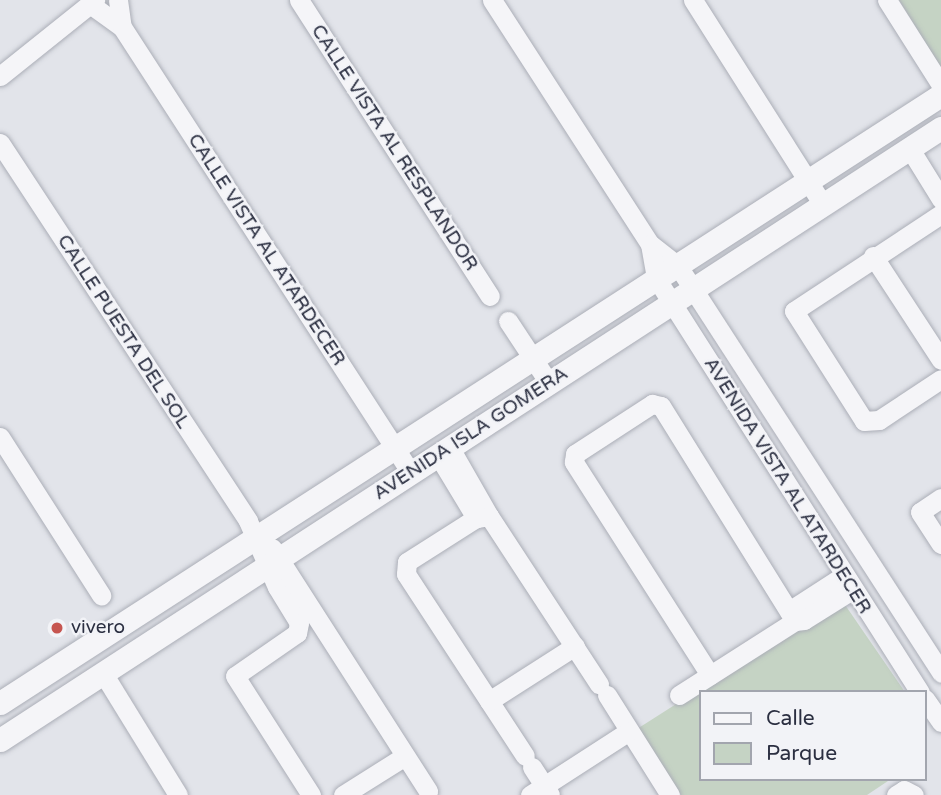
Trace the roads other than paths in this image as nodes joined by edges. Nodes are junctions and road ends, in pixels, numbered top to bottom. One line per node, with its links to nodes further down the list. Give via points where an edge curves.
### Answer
1 (118, 0): 7 (street, CALLE VISTA AL ATARDECER)
2 (299, 0): 24 (street, CALLE VISTA AL RESPLANDOR)
3 (492, 0): 19 (street)
4 (693, 0): 15 (street)
5 (887, 0): 9 (street)
6 (92, 2): 7 (street, CALLE VISTA AL ATARDECER); 8 (street)
7 (122, 27): 32 (street, CALLE VISTA AL ATARDECER)
8 (0, 76)
9 (941, 85)
10 (941, 94): 15 (street, AVENIDA ISLA GOMERA)
11 (941, 128): 13 (street, AVENIDA ISLA GOMERA)
12 (0, 143): 37 (street, CALLE PUESTA DEL SOL)
13 (915, 145): 14 (street); 16 (street); 17 (street, AVENIDA ISLA GOMERA)
14 (941, 174)
15 (807, 181): 17 (street); 21 (street, AVENIDA ISLA GOMERA)
16 (941, 199)
17 (823, 205): 23 (street, AVENIDA ISLA GOMERA)
18 (941, 214): 20 (street)
19 (650, 244): 21 (street, AVENIDA VISTA AL ATARDECER); 22 (street)
20 (873, 256): 28 (street); 29 (street, via 798,306 795,316 864,421 879,419)
21 (677, 265): 22 (street, AVENIDA ISLA GOMERA); 23 (street, AVENIDA VISTA AL ATARDECER)
22 (656, 278): 25 (street, AVENIDA VISTA AL ATARDECER); 27 (street, AVENIDA ISLA GOMERA)
23 (693, 289): 25 (street, AVENIDA ISLA GOMERA); 45 (street, AVENIDA VISTA AL ATARDECER)
24 (490, 296)
25 (672, 303): 30 (street, AVENIDA ISLA GOMERA); 40 (street, AVENIDA VISTA AL ATARDECER)
26 (508, 321): 27 (street)
27 (533, 358): 30 (street); 32 (street, AVENIDA ISLA GOMERA)
28 (941, 360)
29 (941, 379)
30 (549, 383): 33 (street, AVENIDA ISLA GOMERA)
31 (0, 437): 41 (street)
32 (394, 448): 34 (street, CALLE VISTA AL ATARDECER); 37 (street, AVENIDA ISLA GOMERA)
33 (444, 452): 34 (street, AVENIDA ISLA GOMERA); 36 (street)
34 (411, 473): 39 (street, AVENIDA ISLA GOMERA)
35 (941, 498): 38 (street, via 920,512)
36 (484, 514): 43 (street); 49 (street, via 407,562 405,568)
37 (255, 530): 39 (street, CALLE PUESTA DEL SOL); 51 (street, AVENIDA ISLA GOMERA)
38 (941, 544)
39 (273, 563): 44 (street, AVENIDA ISLA GOMERA); 55 (street); 59 (street, via 299,623 297,633 240,670 236,684)
40 (847, 583): 42 (street); 47 (street, AVENIDA VISTA AL ATARDECER)
41 (101, 596)
42 (792, 616): 46 (street); 46 (street, via 660,407 652,404 575,454 574,462)
43 (575, 646): 49 (street); 53 (street)
44 (103, 673): 54 (street, AVENIDA ISLA GOMERA); 58 (street)
45 (941, 673)
46 (710, 675): 48 (street)
47 (919, 690)
48 (679, 695)
49 (489, 701): 57 (street)
50 (927, 702): 52 (street)
51 (0, 703)
52 (941, 722)
53 (629, 731): 57 (street); 61 (street)
54 (0, 740)
55 (405, 755): 56 (street); 60 (street)
56 (428, 791)
57 (542, 792)
58 (178, 795)
59 (311, 795)
60 (344, 795)
61 (670, 795)
62 (896, 795): 63 (street, via 904,790)
63 (914, 795)

